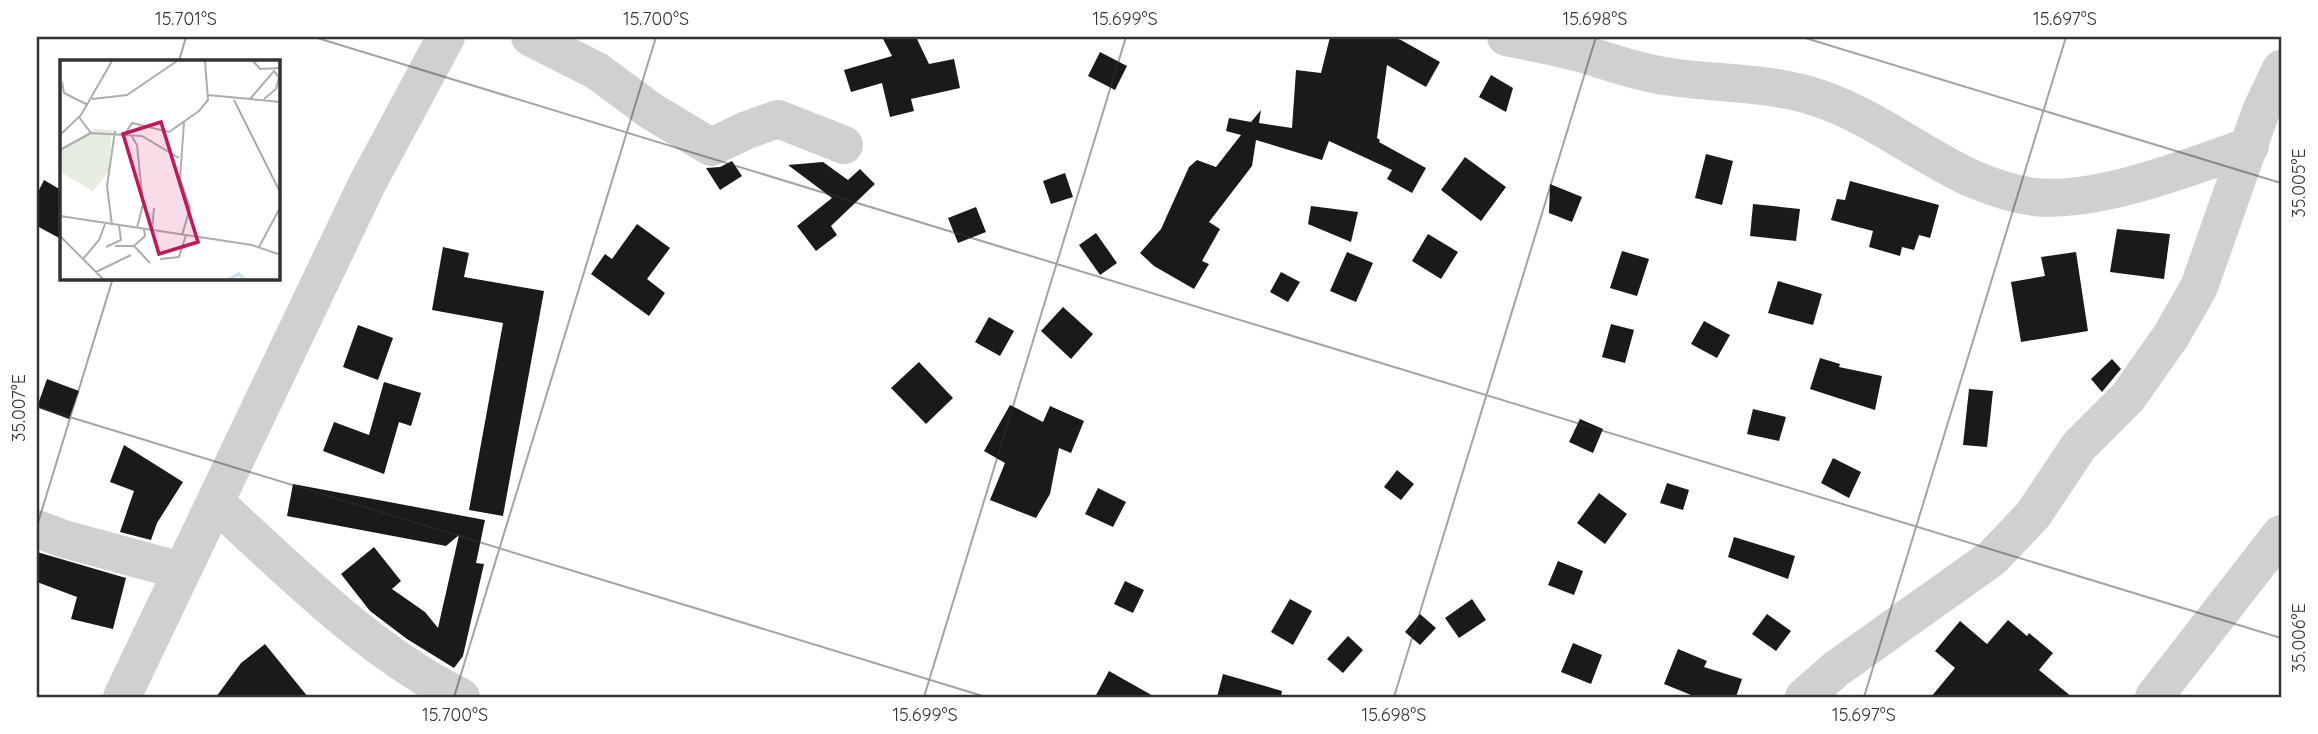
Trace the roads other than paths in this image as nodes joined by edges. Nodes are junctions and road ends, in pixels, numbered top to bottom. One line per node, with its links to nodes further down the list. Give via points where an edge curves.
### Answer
1 (446, 37): 7 (street, via 368,184)
2 (530, 37): 5 (street, via 597,71 650,111 711,147 778,119)
3 (1506, 37): 6 (street, via 1649,73 1819,98 1972,178 2035,197 2073,197 2125,186)
4 (2281, 69): 6 (street)
5 (844, 145)
6 (2250, 146): 13 (street, via 2199,287 2171,336 2128,397 2078,446 2033,515 1992,558)
7 (216, 503): 10 (street); 12 (street, via 325,603 425,680)
8 (37, 529): 10 (street)
9 (2281, 534): 14 (street)
10 (182, 571): 11 (street)
11 (122, 697)
12 (461, 697)
13 (1804, 697)
14 (2154, 697)

